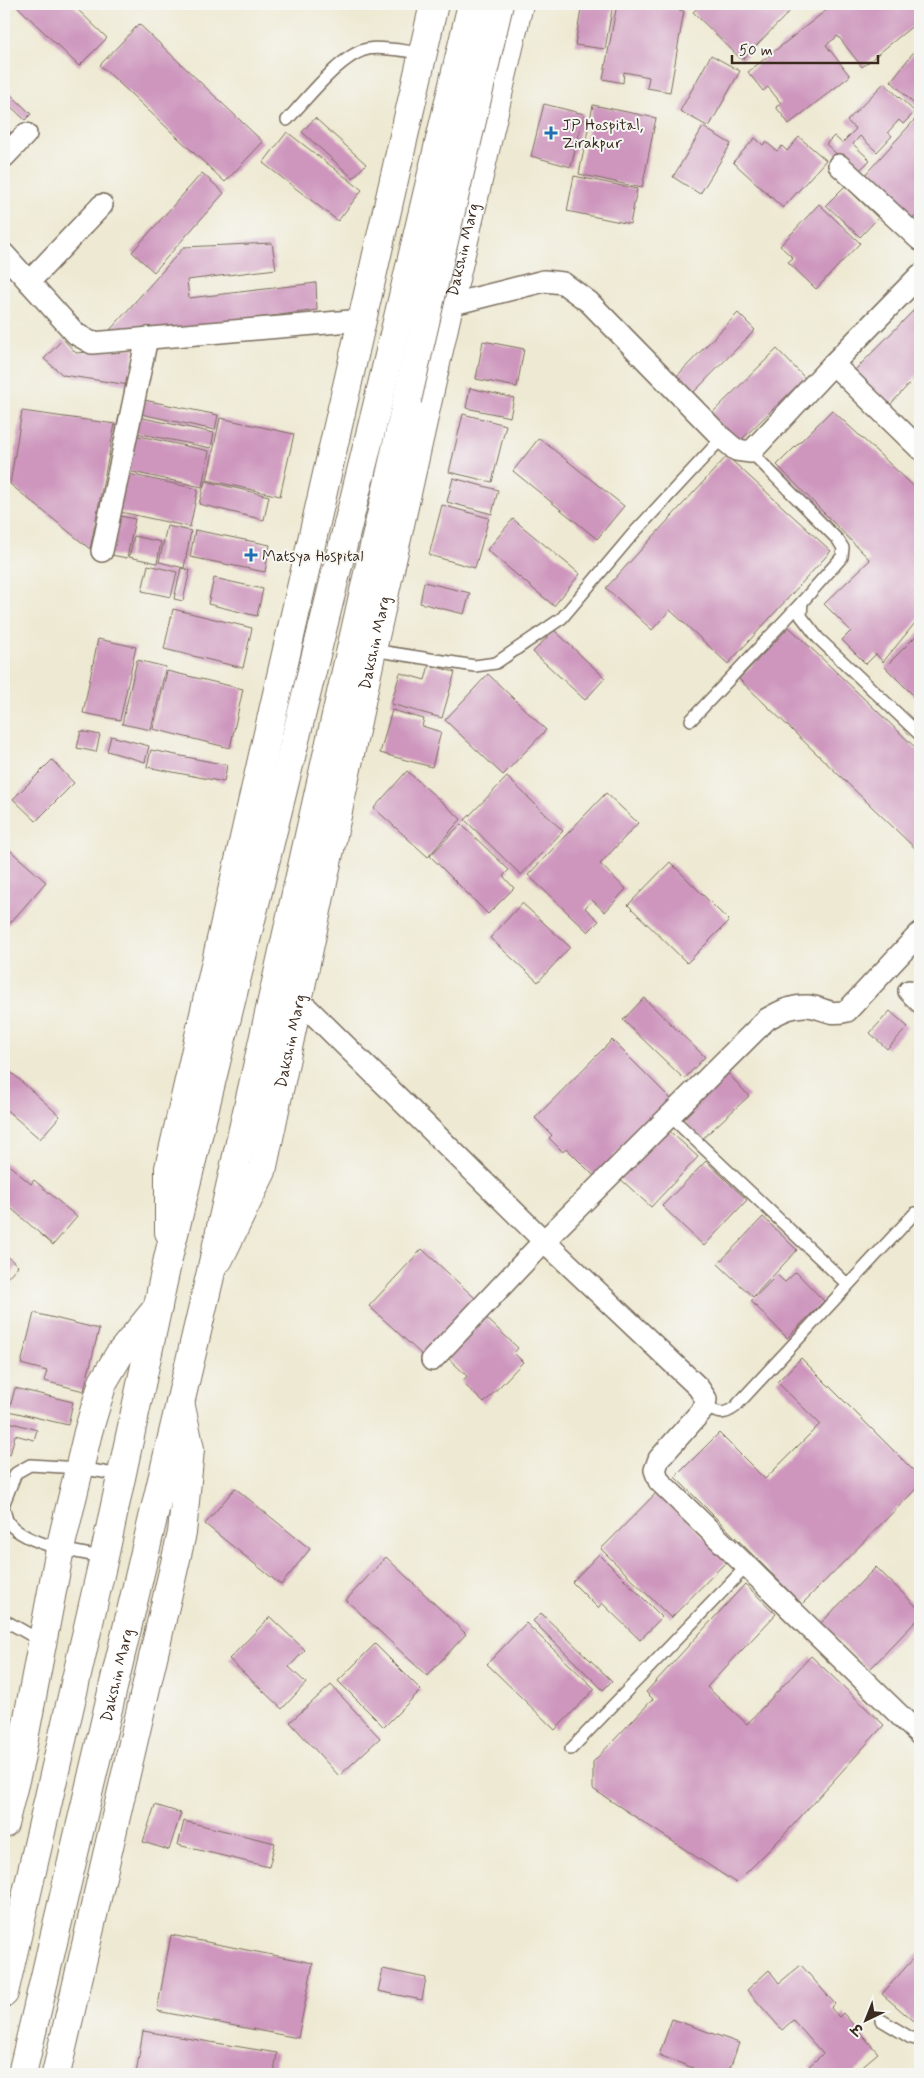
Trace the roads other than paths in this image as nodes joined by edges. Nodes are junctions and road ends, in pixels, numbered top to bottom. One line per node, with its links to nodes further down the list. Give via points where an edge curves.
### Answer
1 (434, 4): 5 (main road)
2 (472, 4): 33 (main road, bridge)
3 (499, 4): 34 (main road, Dakshin Marg, bridge)
4 (519, 4): 6 (main road, Dakshin Marg)
5 (421, 62): 6 (main road); 7 (lane, via 369,48 352,55); 17 (main road)
6 (500, 84): 16 (main road, Dakshin Marg)
7 (287, 120)
8 (26, 134): 9 (street)
9 (4, 157)
10 (840, 165): 12 (street)
11 (102, 205): 15 (street)
12 (920, 240)
13 (4, 254): 15 (street)
14 (920, 276): 19 (street)
15 (29, 282): 18 (street, via 76,334 92,343)
16 (449, 305): 20 (street, via 544,281 563,283 589,302); 25 (main road, Dakshin Marg)
17 (362, 320): 18 (street); 33 (main road, via 169,1168)
18 (147, 338): 23 (street)
19 (833, 364): 21 (street); 22 (street)
20 (722, 438): 22 (street, via 736,450); 25 (lane, via 632,535 562,618 496,663 475,666)
21 (920, 449)
22 (751, 452): 24 (lane, via 843,548 842,558)
23 (102, 551)
24 (802, 602): 26 (lane); 27 (lane, via 801,616 807,626)
25 (372, 650): 29 (main road, Dakshin Marg)
26 (691, 720)
27 (920, 735)
28 (920, 933): 30 (street, via 847,1010 835,1014 809,1006 787,1008 767,1018)
29 (298, 999): 32 (street); 34 (main road, Dakshin Marg, via 262,1170)
30 (670, 1116): 32 (street); 35 (lane)
31 (915, 1213): 35 (lane)
32 (544, 1241): 37 (street); 39 (street, via 698,1387 706,1399)
33 (170, 1254): 36 (main road)
34 (210, 1276): 38 (main road, Dakshin Marg)
35 (848, 1285): 39 (lane, via 735,1407 726,1414 718,1414)
36 (158, 1307): 40 (main road, via 119,1355 103,1382); 41 (main road)
37 (432, 1360)
38 (180, 1402): 55 (main road, Dakshin Marg); 56 (main road, via 190,1449 182,1533)
39 (705, 1407): 46 (street, via 659,1459 655,1470 660,1481)
40 (79, 1468): 41 (lane); 42 (lane, via 30,1465 16,1473); 44 (main road)
41 (121, 1475): 45 (main road)
42 (4, 1503)
43 (4, 1509): 44 (lane, via 8,1522 22,1534)
44 (60, 1549): 45 (lane); 48 (main road)
45 (104, 1557): 52 (main road)
46 (747, 1566): 49 (street); 50 (lane)
47 (4, 1620): 48 (lane)
48 (43, 1642): 51 (main road)
49 (920, 1735)
50 (571, 1749)
51 (4, 1824)
52 (4, 1992)
53 (882, 2020): 54 (lane)
54 (920, 2040)
55 (22, 2074)
56 (56, 2074)

